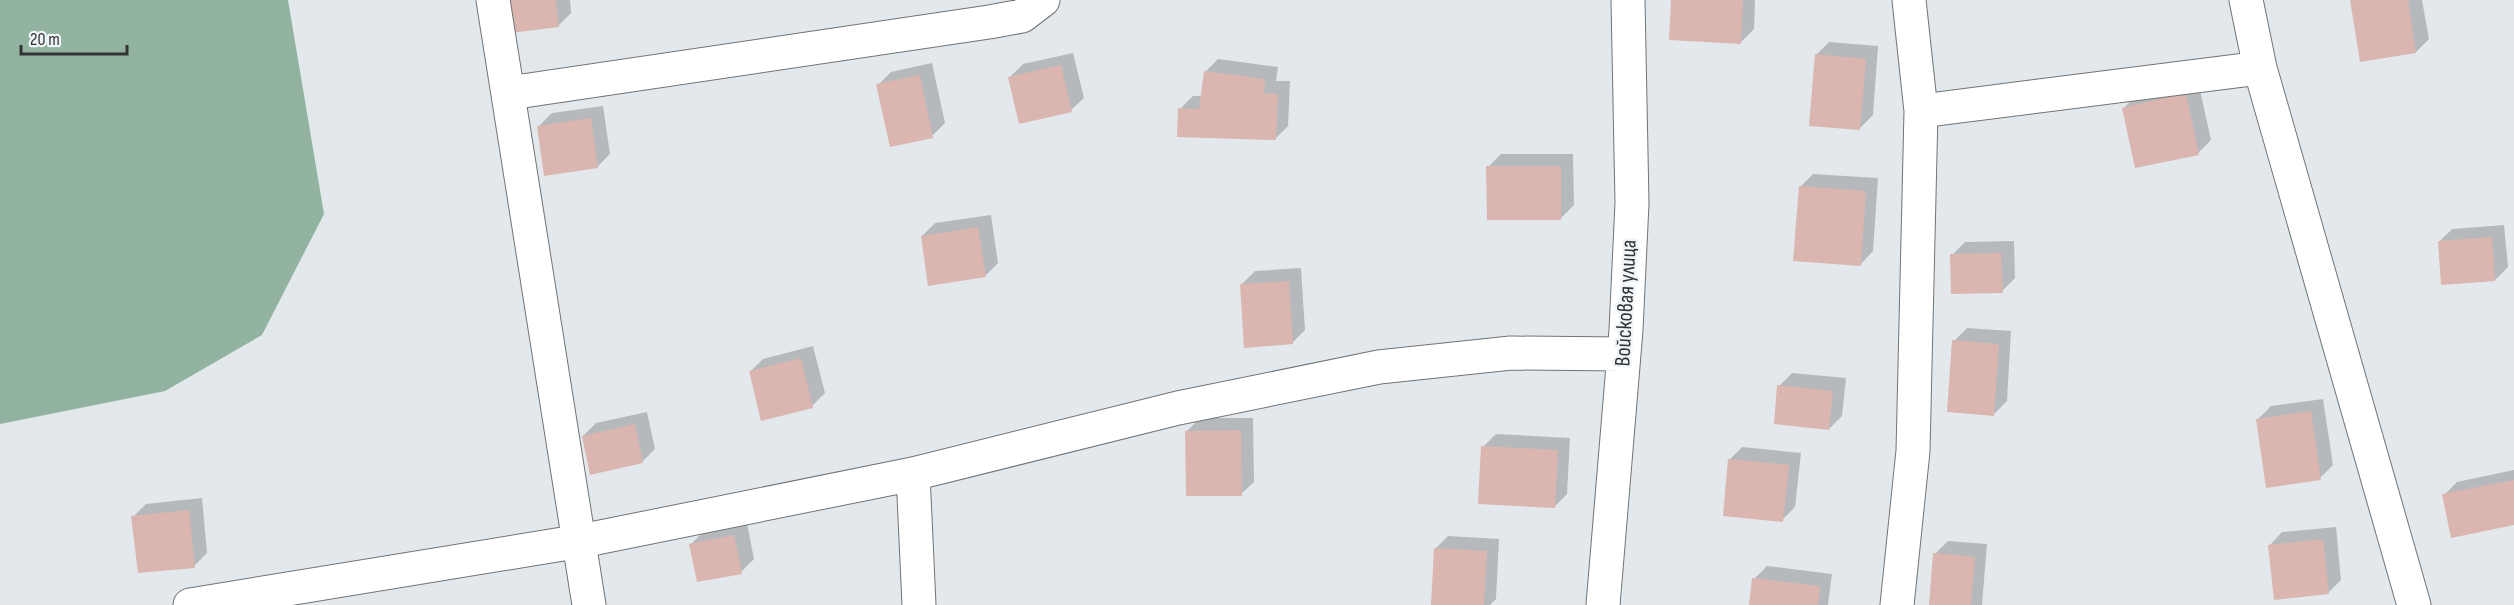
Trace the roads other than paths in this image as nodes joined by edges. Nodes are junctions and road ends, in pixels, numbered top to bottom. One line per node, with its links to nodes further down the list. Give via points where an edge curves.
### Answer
1 (494, 0): 7 (street)
2 (1043, 0): 7 (street, via 1022,15 988,22)
3 (1628, 0): 9 (street, Войсковая улица, via 1632,203)
4 (1909, 0): 8 (street)
5 (2246, 0): 6 (street)
6 (2260, 68): 8 (street); 17 (street)
7 (510, 93): 11 (street)
8 (1921, 111): 16 (street, via 1913,451)
9 (1623, 354): 10 (street, via 1511,353 1379,367 1178,408); 15 (street, Войсковая улица)
10 (913, 474): 11 (street); 14 (street)
11 (581, 542): 12 (street); 13 (street)
12 (190, 605)
13 (589, 605)
14 (920, 605)
15 (1603, 605)
16 (1897, 605)
17 (2414, 605)

